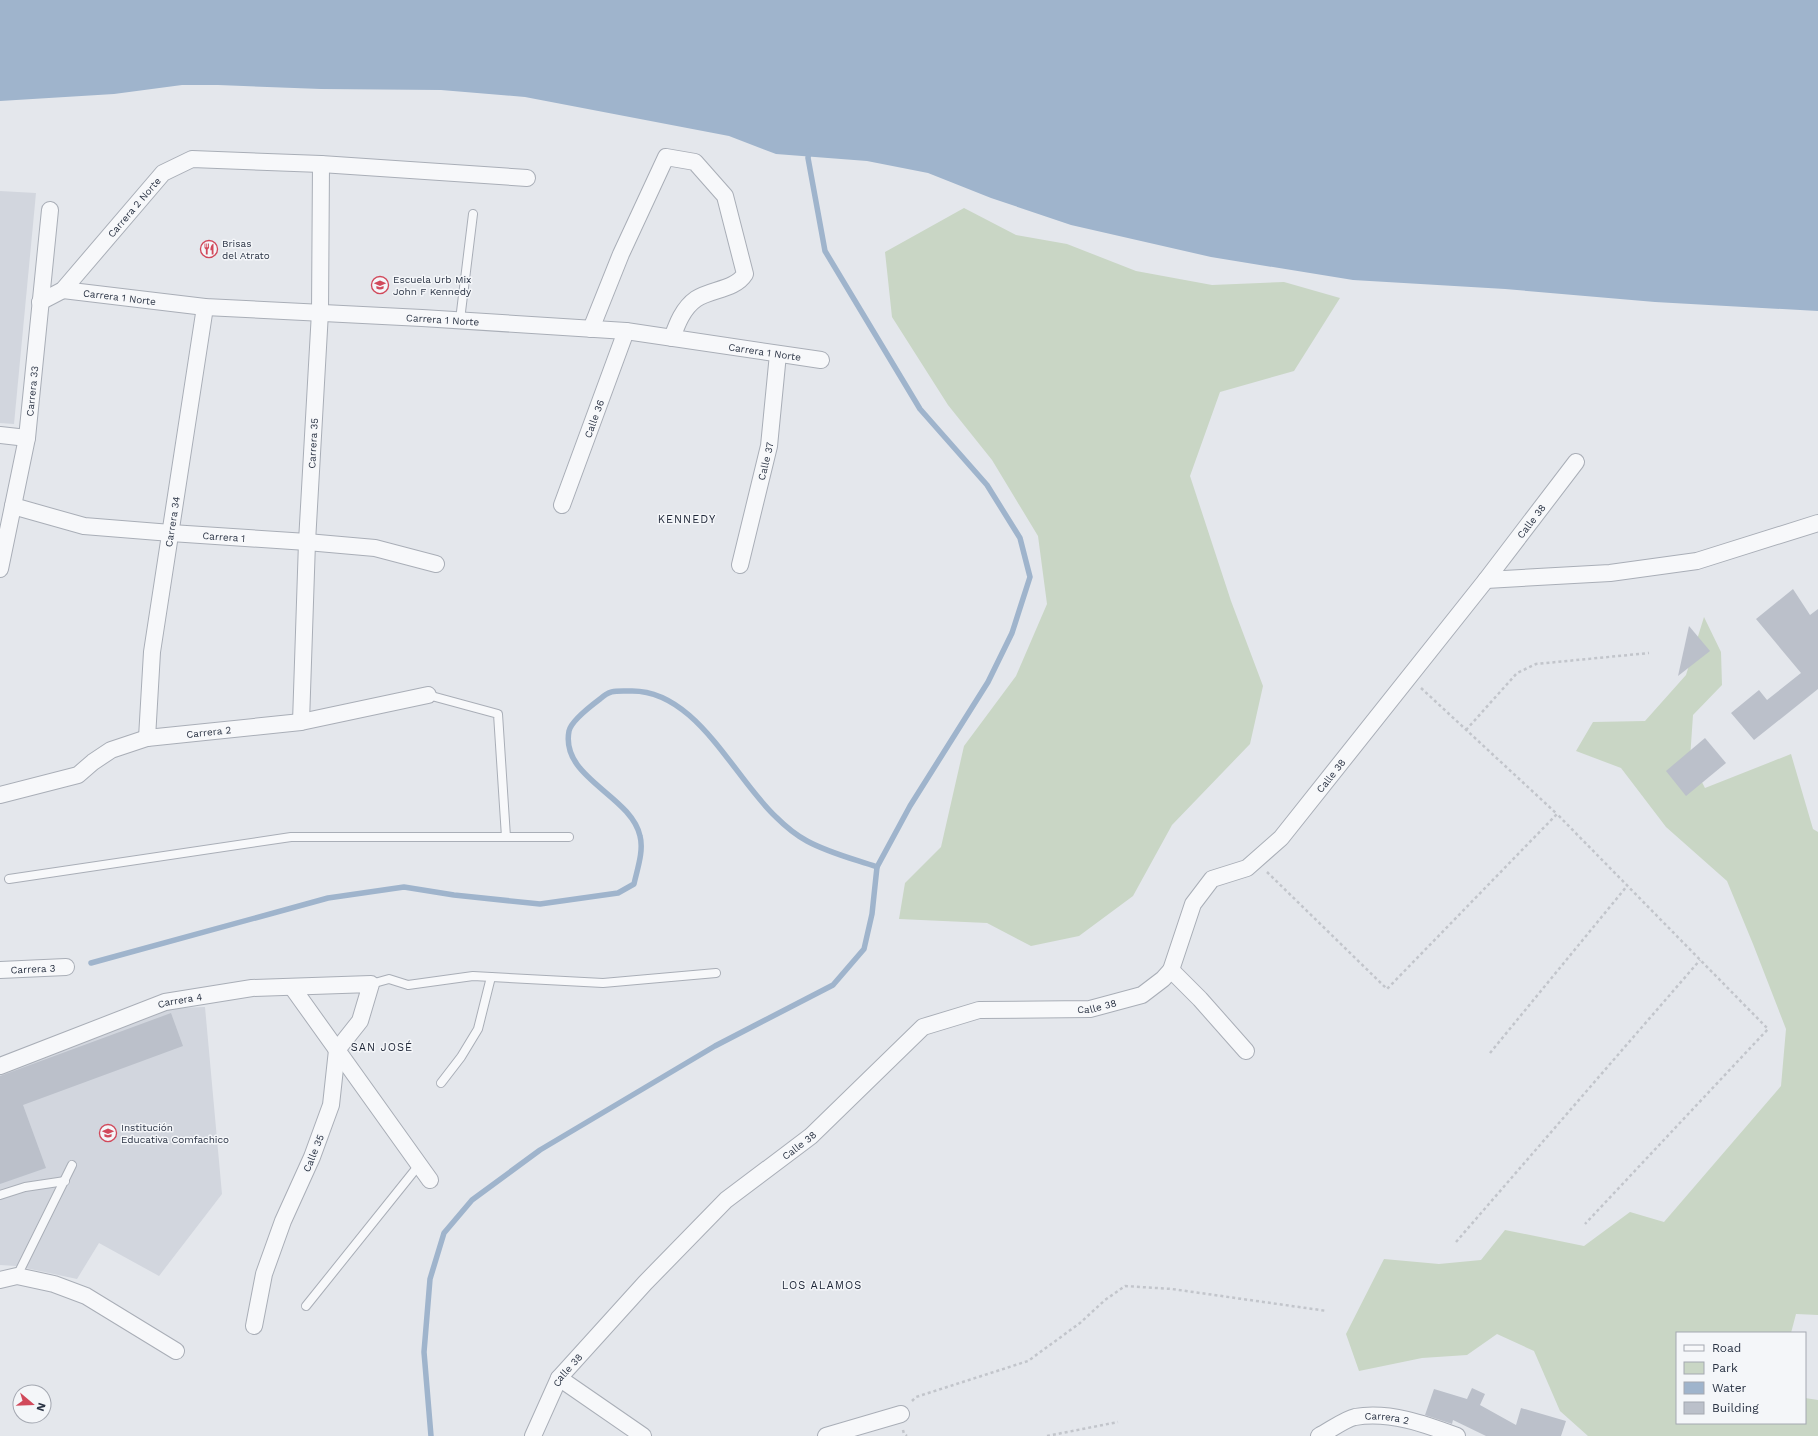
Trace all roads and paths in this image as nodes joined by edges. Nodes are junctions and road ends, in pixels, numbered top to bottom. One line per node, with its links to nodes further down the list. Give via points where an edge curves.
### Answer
1 (321, 164): 2 (street, Carrera 2 Norte); 5 (street, Carrera 2 Norte, via 192,159 163,172); 8 (street, Carrera 35)
2 (528, 178)
3 (50, 210): 6 (street, Carrera 33)
4 (473, 214): 9 (lane)
5 (63, 290): 6 (street, Carrera 2 Norte); 7 (street, Carrera 1 Norte)
6 (40, 302): 16 (street, Carrera 33)
7 (205, 306): 8 (street, Carrera 1 Norte); 21 (street, Carrera 34)
8 (320, 312): 9 (street, Carrera 1 Norte); 22 (street, Carrera 35)
9 (460, 320): 10 (street, Carrera 1 Norte)
10 (591, 329): 11 (street, Carrera 1 Norte); 12 (street, via 621,254 666,157 695,162 725,196 745,274 741,281 696,299 680,317)
11 (626, 331): 12 (street, Carrera 1 Norte); 18 (street, Calle 36)
12 (672, 338): 13 (street, Carrera 1 Norte)
13 (778, 354): 14 (street, Carrera 1 Norte); 24 (street, Calle 37, via 769,446)
14 (821, 360)
15 (0, 435): 16 (street)
16 (27, 438): 19 (street, Carrera 33)
17 (1576, 462): 26 (street, Calle 38)
18 (562, 505)
19 (13, 506): 21 (street, Carrera 1, via 84,526); 25 (street, Carrera 33)
20 (1818, 523): 26 (street, via 1697,561 1610,573)
21 (171, 533): 22 (street, Carrera 1); 32 (street, Carrera 34, via 152,652)
22 (307, 542): 23 (street, Carrera 1, via 375,548); 30 (street, Carrera 35)
23 (436, 564)
24 (740, 566)
25 (0, 569)
26 (1486, 580): 28 (street, Calle 38)
27 (1649, 653): 31 (path, via 1536,664 1517,673)
28 (1409, 677): 31 (path); 37 (street, Calle 38, via 1281,838)
29 (428, 695): 30 (street, Carrera 2); 36 (lane, via 498,714)
30 (301, 722): 32 (street, Carrera 2)
31 (1466, 730): 34 (path)
32 (148, 738): 33 (street, Carrera 2, via 111,750 78,775)
33 (0, 795)
34 (1557, 814): 37 (path, via 1387,989); 39 (path)
35 (569, 836): 36 (lane)
36 (506, 837): 38 (lane, via 291,836)
37 (1256, 860): 43 (street, Calle 38, via 1247,868 1212,880 1193,904)
38 (9, 879)
39 (1627, 886): 40 (path); 50 (path)
40 (1700, 960): 58 (path, via 1768,1029); 59 (path)
41 (66, 967): 42 (street, Carrera 3)
42 (0, 970)
43 (1171, 970): 49 (street); 66 (street, Calle 38, via 1142,995 1090,1009 979,1010 923,1026 811,1136 726,1200)
44 (716, 973): 45 (lane, via 602,983)
45 (491, 976): 46 (lane, via 445,978 408,985 389,979); 52 (lane, via 478,1029)
46 (371, 984): 47 (street, Carrera 4); 48 (street, via 360,1021)
47 (292, 987): 48 (street); 51 (street, Carrera 4, via 252,988 165,1002)
48 (337, 1050): 54 (street); 64 (street, Calle 35, via 331,1105 312,1158 280,1227 264,1274)
49 (1246, 1051)
50 (1490, 1053)
51 (0, 1066)
52 (441, 1083)
53 (72, 1165): 56 (lane)
54 (419, 1165): 55 (street); 62 (lane)
55 (430, 1180)
56 (65, 1181): 57 (lane, via 25,1187); 60 (lane)
57 (0, 1195)
58 (1585, 1224)
59 (1456, 1242)
60 (17, 1276): 61 (street); 65 (street, via 54,1284 86,1296)
61 (0, 1280)
62 (306, 1306)
63 (1327, 1311): 67 (path, via 1172,1289 1125,1286 1105,1300 1080,1324 1028,1361 916,1397)
64 (254, 1326)
65 (176, 1352)
66 (559, 1378): 70 (street, Calle 38); 71 (street)
67 (901, 1414): 72 (street)
68 (1118, 1422): 73 (path)
69 (1424, 1430): 74 (street, Carrera 2, via 1388,1416 1354,1417); 75 (street, Carrera 2)
70 (533, 1436)
71 (643, 1436)
72 (826, 1436)
73 (1047, 1436)
74 (1320, 1436)
75 (1457, 1436)

